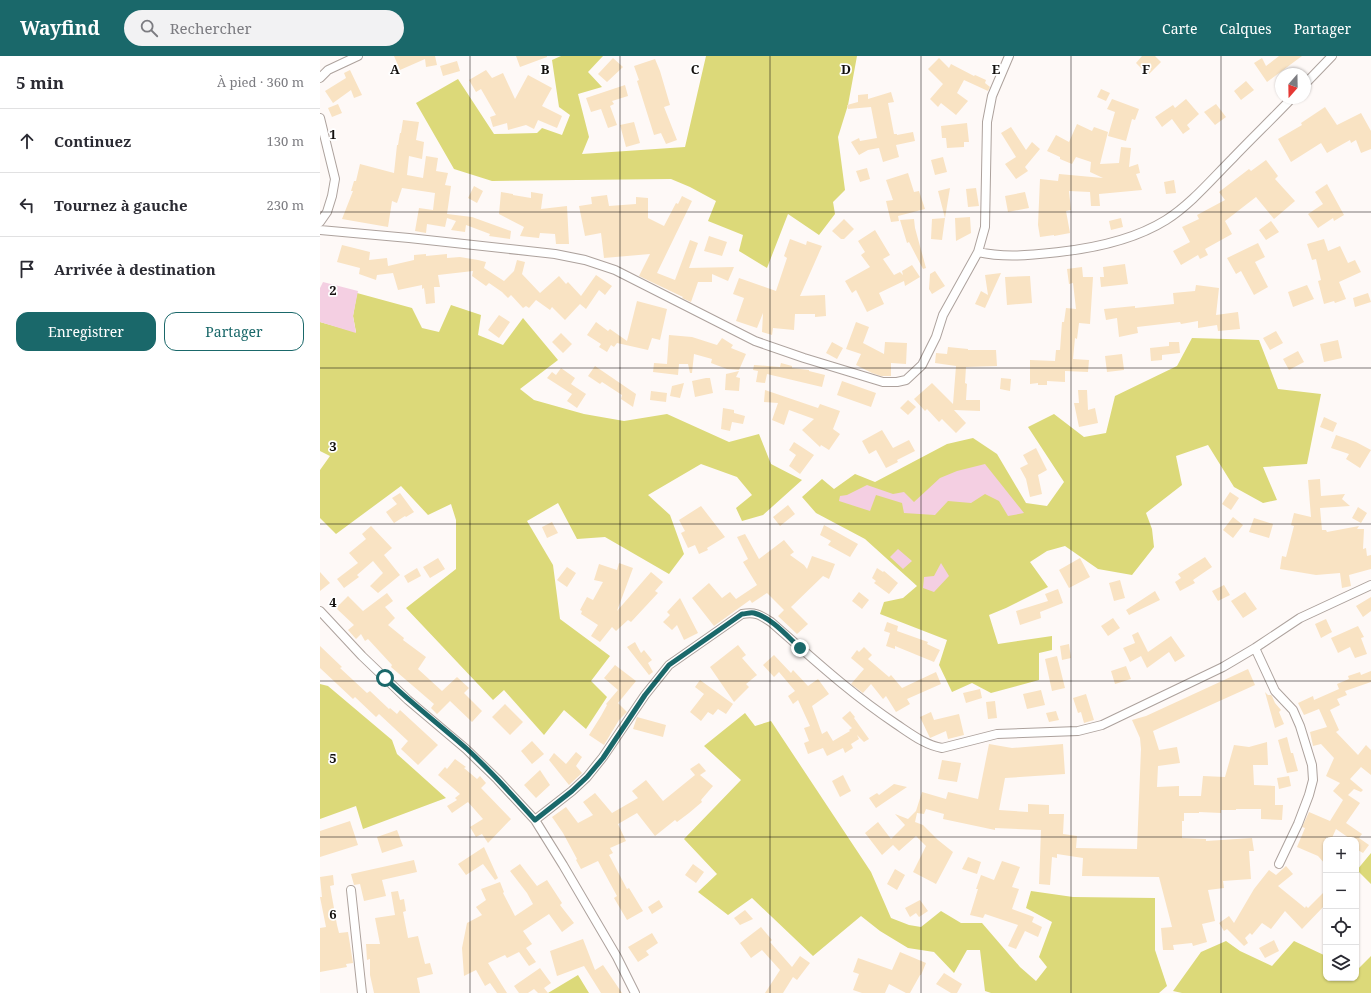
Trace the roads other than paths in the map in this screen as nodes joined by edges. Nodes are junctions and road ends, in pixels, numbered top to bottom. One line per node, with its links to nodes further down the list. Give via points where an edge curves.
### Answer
1 (358, 56): 4 (street, via 328,70)
2 (1009, 56): 10 (street, via 992,96 987,122 984,227)
3 (1332, 56): 5 (street)
4 (320, 78)
5 (1311, 78)
6 (1286, 104): 10 (street, via 1194,198 1150,228 1129,238 1100,246 1066,251 1006,256)
7 (320, 118): 8 (street, via 335,179 327,212)
8 (320, 222)
9 (320, 230): 10 (street, via 555,254 585,260 615,270 755,341 883,382 906,380 922,365 936,337 943,315)
10 (978, 252)
11 (1371, 585): 13 (street, via 1300,618)
12 (320, 611): 14 (street, via 402,695 476,759)
13 (1255, 648): 14 (street, via 1223,667 1102,725 1078,731 997,734 942,748 920,740 851,692 771,622 753,613 742,614 669,665 587,777); 15 (street, via 1276,691 1293,710 1312,764 1313,780 1309,795)
14 (535, 820): 18 (street, via 617,957)
15 (1279, 864)
16 (351, 890): 17 (street)
17 (362, 993)
18 (635, 993)

